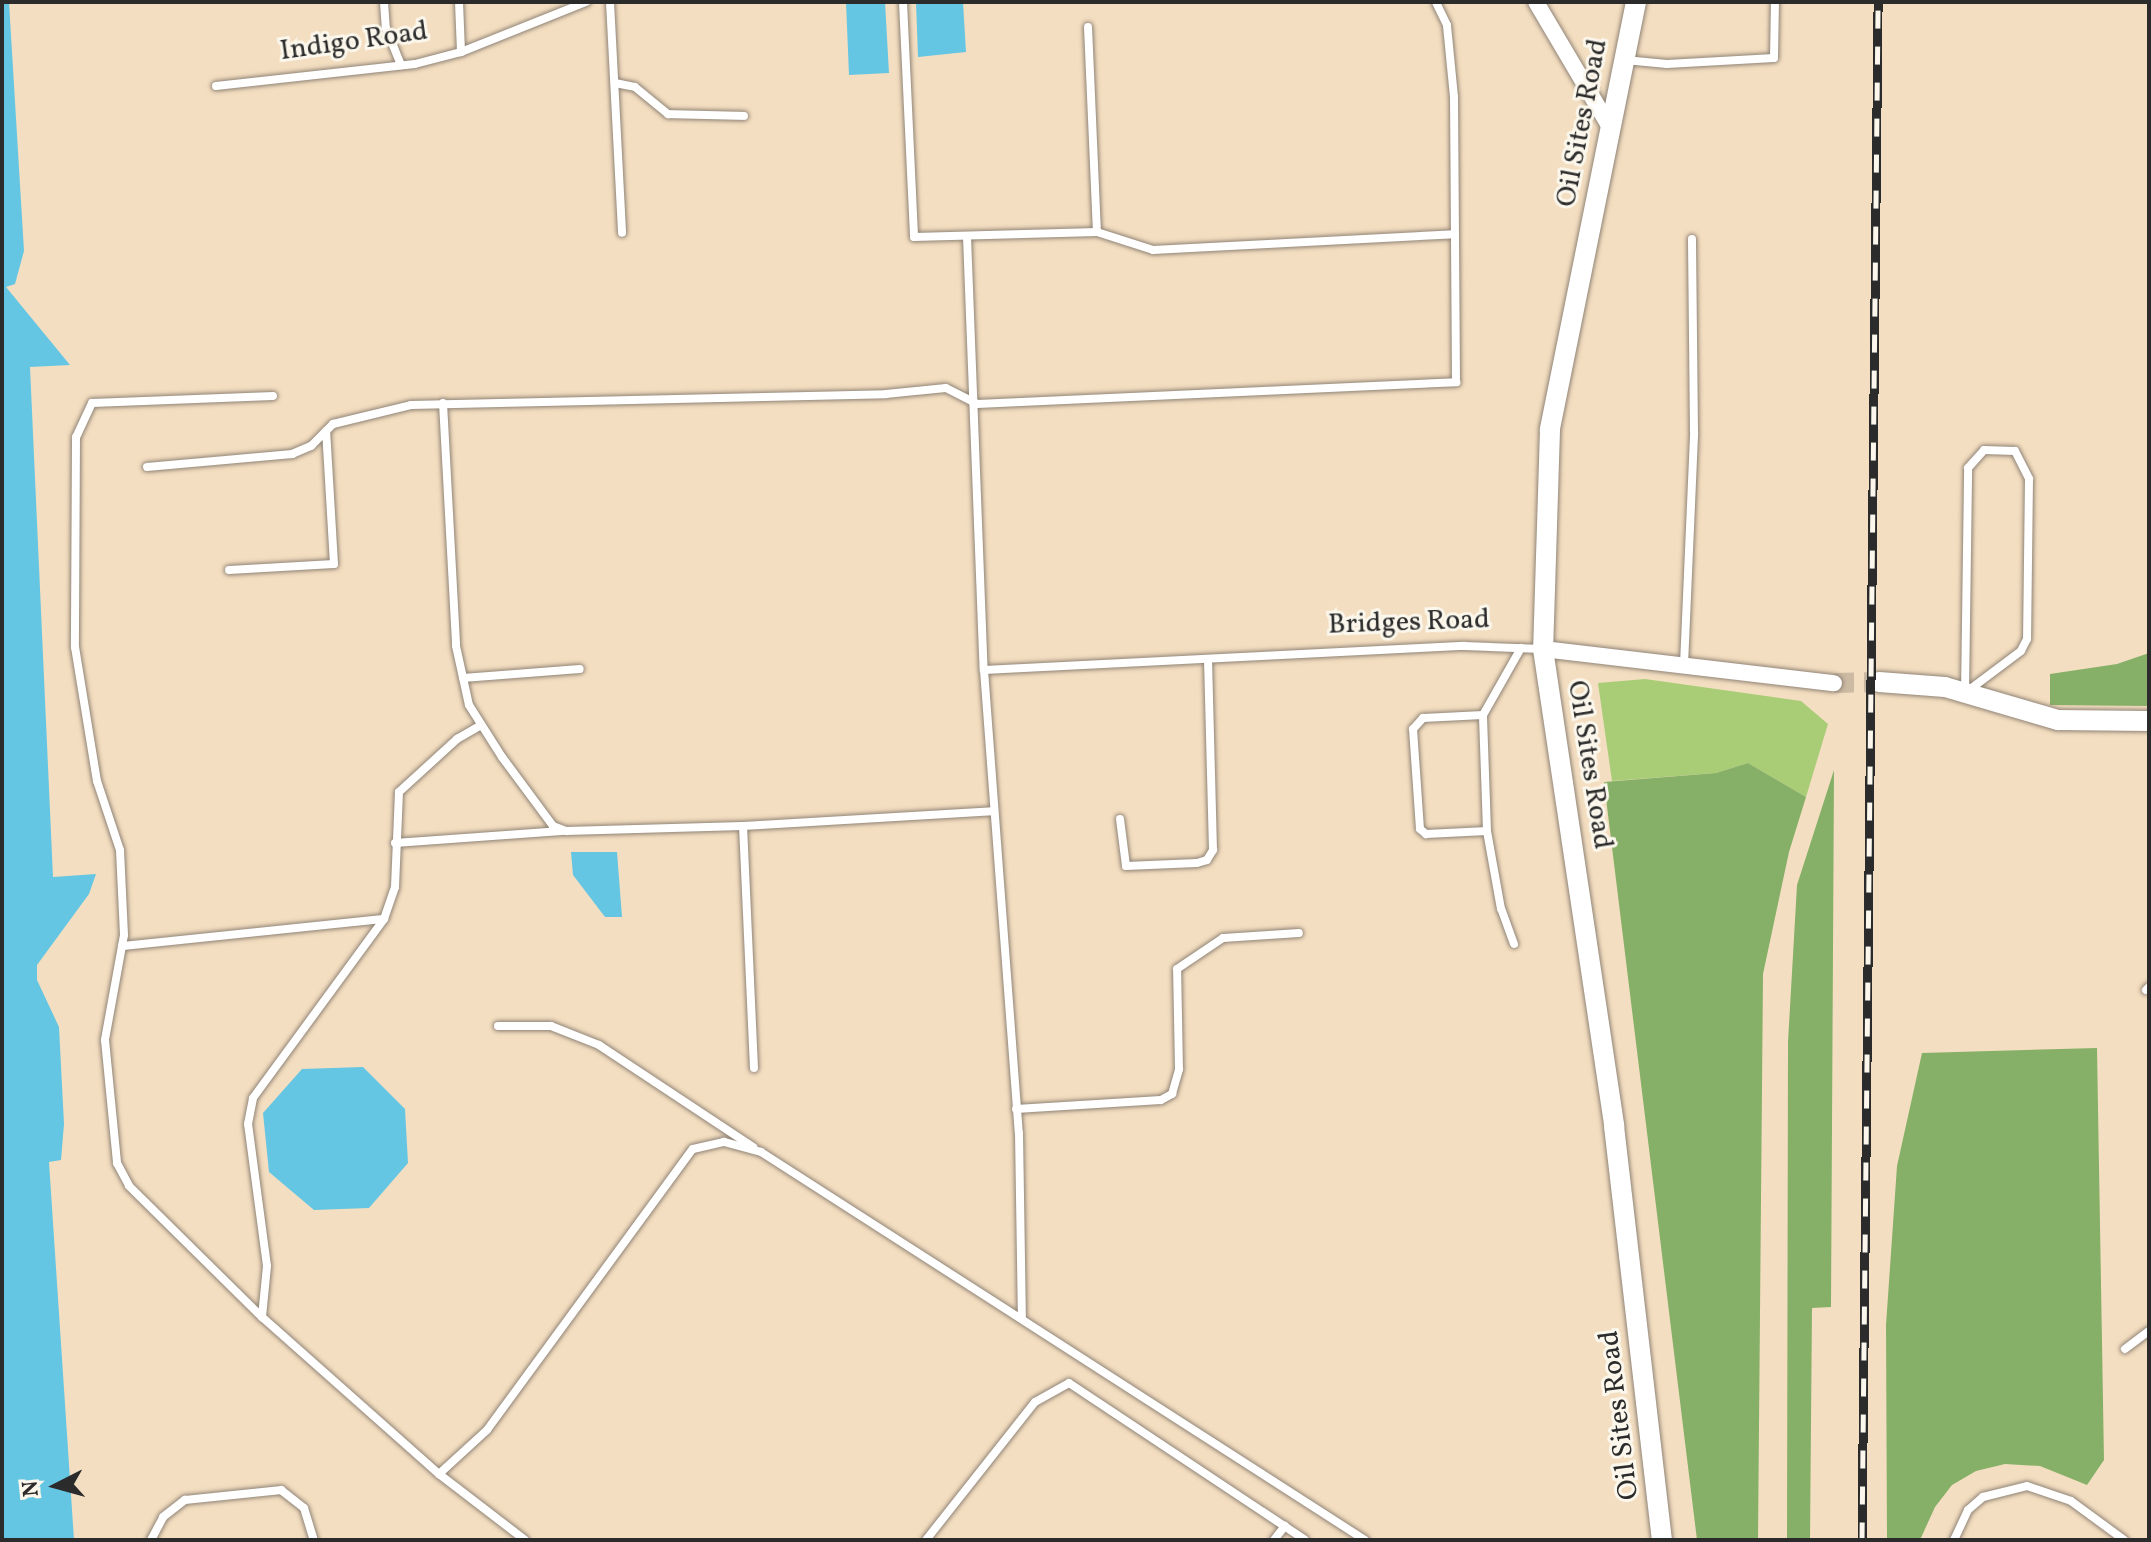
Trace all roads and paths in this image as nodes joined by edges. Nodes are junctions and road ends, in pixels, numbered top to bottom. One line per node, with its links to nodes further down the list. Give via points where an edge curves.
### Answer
1 (384, 2): 13 (lane, via 386,28)
2 (459, 2): 11 (lane)
3 (586, 2): 11 (lane, Indigo Road)
4 (610, 2): 14 (lane)
5 (903, 2): 21 (lane, via 914,237)
6 (1436, 2): 20 (lane, via 1447,25 1454,97)
7 (1536, 2): 17 (street)
8 (1636, 2): 12 (street, Oil Sites Road)
9 (1775, 2): 12 (lane, via 1774,58 1667,64)
10 (1088, 27): 18 (lane)
11 (461, 52): 13 (lane, Indigo Road)
12 (1624, 60): 17 (street, Oil Sites Road)
13 (401, 65): 15 (lane, Indigo Road)
14 (615, 83): 16 (lane, via 635,87 668,114); 19 (lane)
15 (216, 86)
16 (744, 116)
17 (1610, 127): 30 (street, Oil Sites Road, via 1550,430)
18 (1097, 232): 20 (lane, via 1153,250); 21 (lane)
19 (622, 233)
20 (1455, 234): 25 (lane, via 1456,382)
21 (967, 237): 25 (lane)
22 (1692, 239): 32 (lane, via 1694,432)
23 (273, 396): 51 (lane, via 92,403 76,437 75,647 97,781 120,850)
24 (443, 403): 25 (lane, via 886,394 946,388); 26 (lane, via 367,413); 35 (lane, via 448,572)
25 (977, 404): 34 (lane)
26 (326, 431): 27 (lane, via 311,446 292,454); 28 (lane, via 334,564)
27 (147, 467)
28 (229, 570)
29 (1521, 648): 30 (lane, Bridges Road); 31 (lane, Bridges Road); 39 (lane)
30 (1543, 649): 32 (street, Bridges Road); 69 (street, Oil Sites Road, via 1614,1126)
31 (1208, 659): 34 (lane, Bridges Road); 43 (lane, via 1213,850 1197,863 1126,866)
32 (1684, 665): 37 (street, Bridges Road)
33 (580, 669): 35 (lane)
34 (984, 670): 42 (lane)
35 (463, 678): 41 (lane, via 469,705)
36 (1879, 682): 38 (street)
37 (1834, 683)
38 (1965, 693): 38 (lane, via 1968,468 1984,450 2001,448 2015,451 2029,479 2027,639 2021,651); 40 (street, via 2058,720)
39 (1483, 715): 46 (lane); 46 (lane, via 1423,718 1415,722 1414,744 1420,829 1426,834)
40 (2149, 721)
41 (481, 725): 45 (lane, via 553,826); 47 (lane, via 457,739 399,792)
42 (993, 811): 44 (lane); 54 (lane)
43 (1120, 819)
44 (743, 826): 45 (lane); 53 (lane)
45 (566, 831): 47 (lane)
46 (1487, 831): 50 (lane, via 1501,909)
47 (395, 843): 48 (lane, via 395,887)
48 (384, 919): 51 (lane); 56 (lane, via 253,1098 248,1124 267,1266)
49 (1299, 933): 54 (lane, via 1223,938 1177,969 1179,1069 1172,1094 1161,1100)
50 (1514, 944)
51 (122, 946): 56 (lane, via 105,1040 117,1163 129,1186)
52 (498, 1026): 55 (lane, via 551,1026 599,1045)
53 (754, 1068)
54 (1016, 1109): 57 (lane, via 1024,1229)
55 (761, 1152): 57 (lane); 60 (lane, via 724,1142 693,1149 487,1430)
56 (262, 1317): 60 (lane)
57 (1022, 1318): 68 (lane)
58 (2149, 1331): 59 (lane)
59 (2125, 1349)
60 (439, 1474): 64 (lane)
61 (1285, 1526): 65 (lane, via 1069,1383 1035,1402); 66 (lane); 67 (lane)
62 (151, 1540): 63 (lane, via 163,1517 185,1500 281,1490 304,1508)
63 (314, 1540)
64 (525, 1540)
65 (926, 1540)
66 (1274, 1540)
67 (1305, 1540)
68 (1365, 1540)
69 (1662, 1540)
70 (1954, 1540): 71 (lane, via 1968,1510 1983,1497 2027,1486 2071,1501)
71 (2123, 1540)

